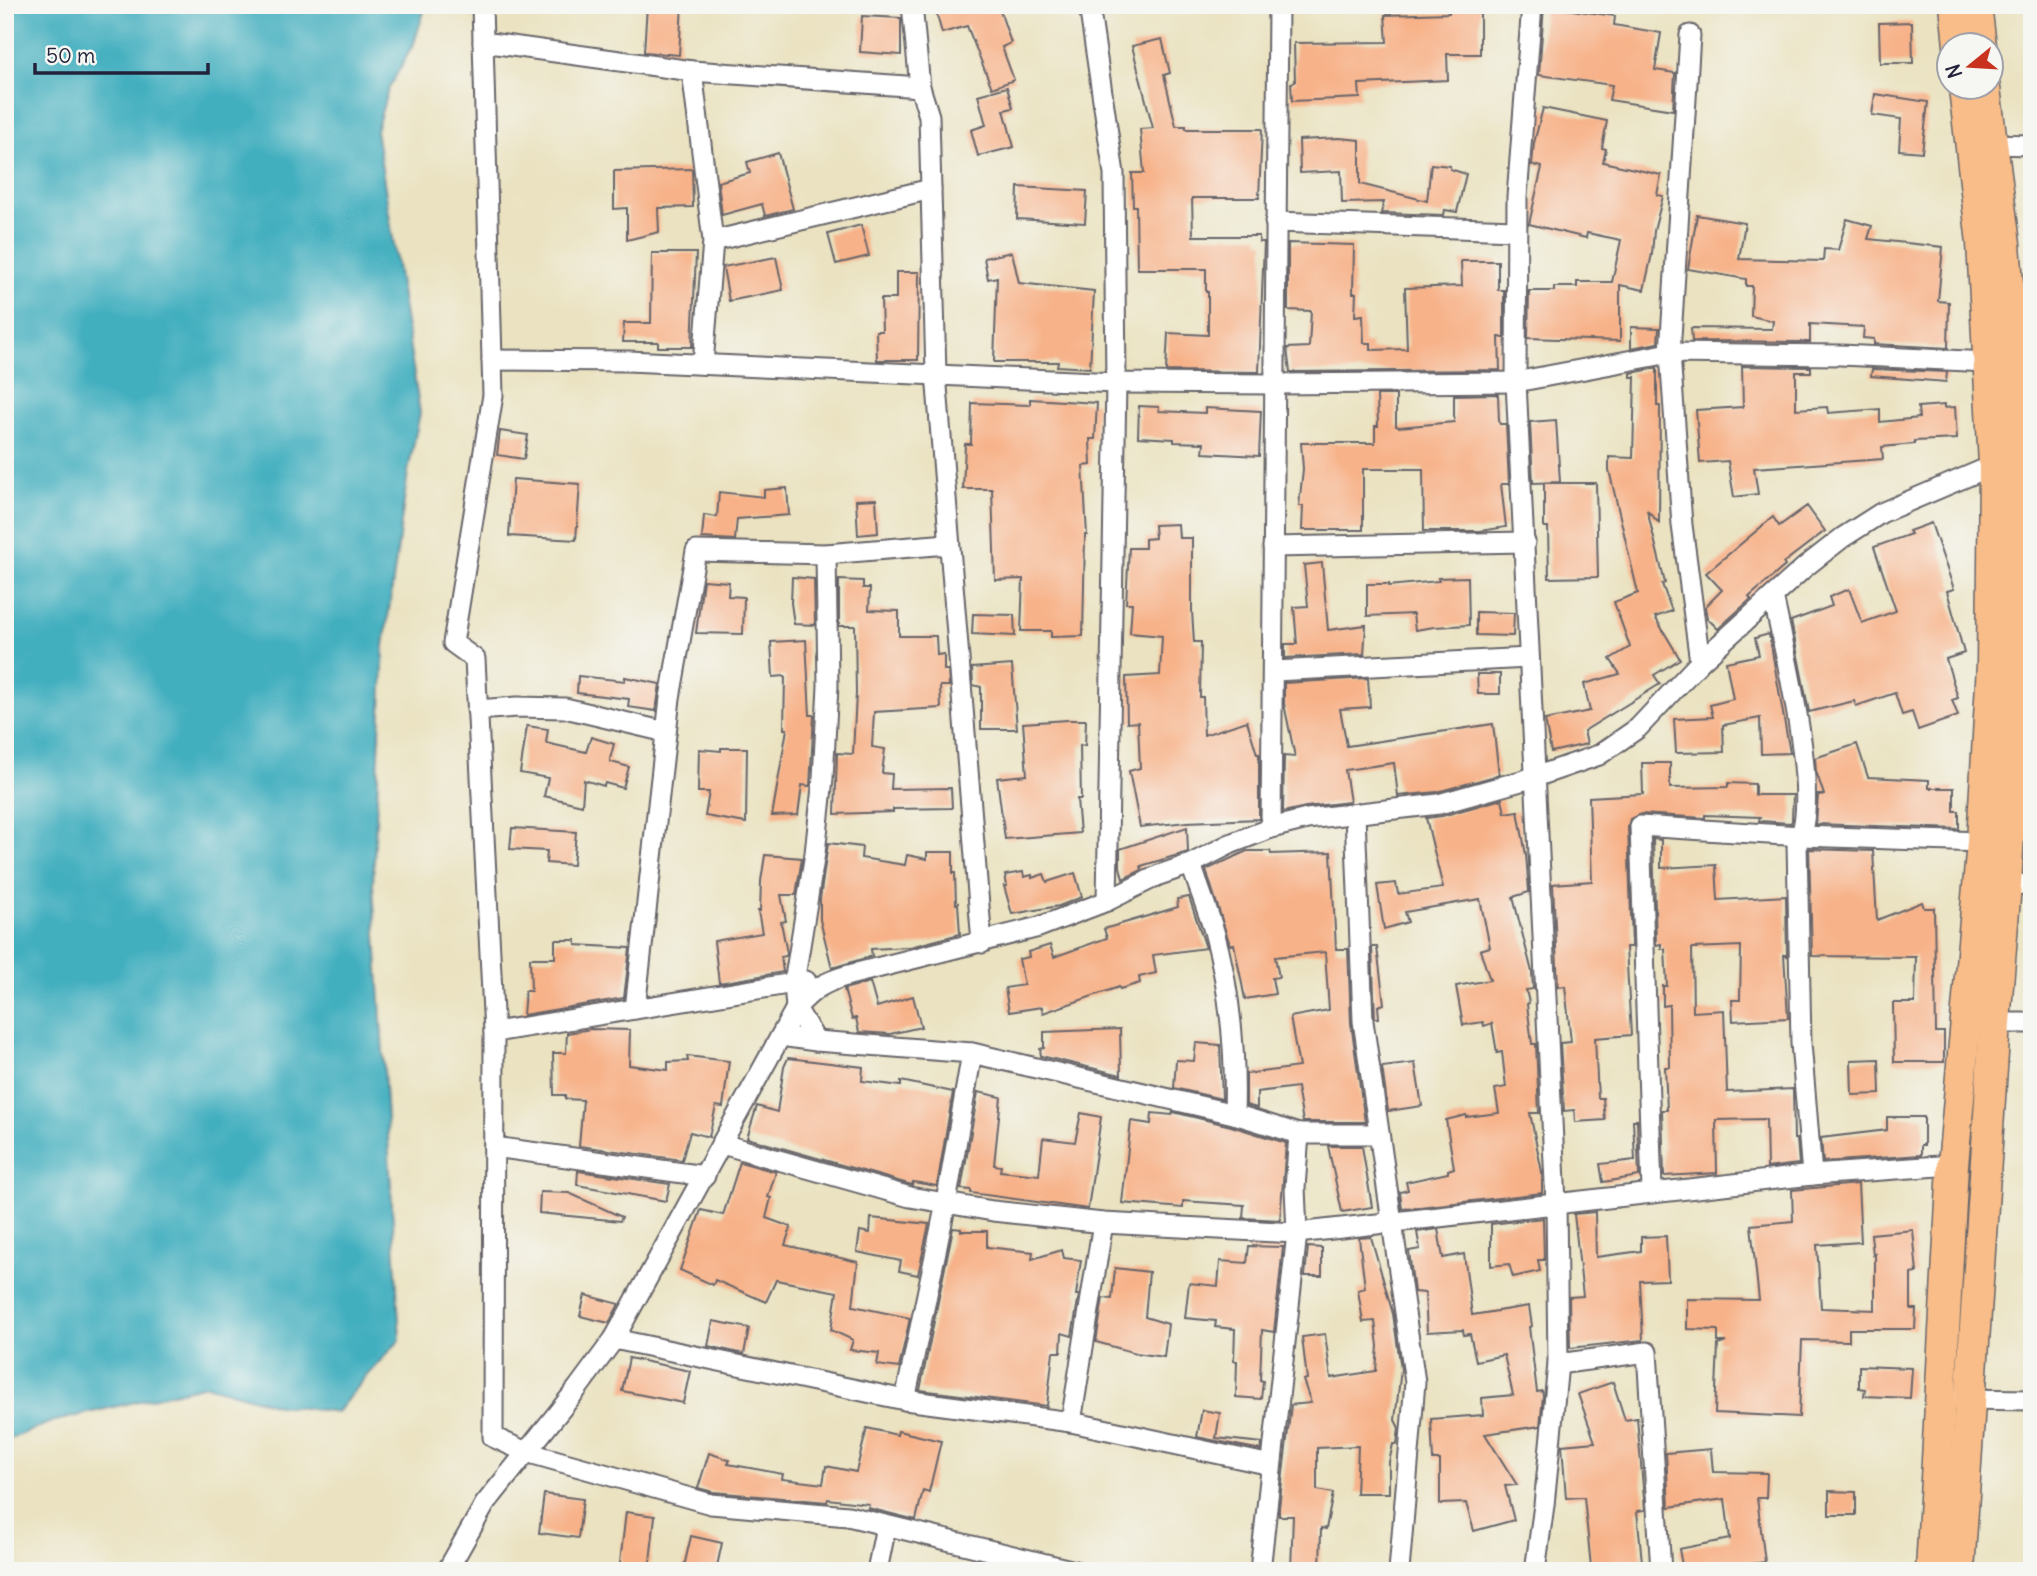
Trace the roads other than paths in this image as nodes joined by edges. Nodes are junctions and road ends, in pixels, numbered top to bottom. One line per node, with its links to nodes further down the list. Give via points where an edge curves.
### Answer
1 (482, 5): 11 (street)
2 (912, 5): 13 (street)
3 (1088, 5): 28 (street, via 1114,174)
4 (1278, 5): 19 (street)
5 (1532, 5): 20 (street)
6 (1955, 5): 8 (main road)
7 (1976, 5): 9 (main road)
8 (1958, 32)
9 (1979, 32)
10 (1690, 34): 22 (street)
11 (483, 42): 12 (street); 23 (street)
12 (692, 71): 13 (street); 21 (street)
13 (920, 87): 18 (street, via 929,116)
14 (1966, 102): 24 (main road, via 1982,243)
15 (1986, 102): 16 (main road)
16 (1991, 144): 17 (street); 35 (main road, via 2005,244)
17 (2032, 145)
18 (931, 189): 21 (street); 26 (street)
19 (1275, 222): 20 (street); 29 (street)
20 (1516, 230): 27 (street)
21 (713, 241): 25 (street)
22 (1670, 353): 24 (street); 27 (street); 38 (street, via 1682,525)
23 (492, 360): 25 (street); 40 (street, via 493,395 453,643 475,659)
24 (1988, 362): 30 (main road)
25 (703, 365): 26 (street)
26 (936, 374): 28 (street); 32 (street)
27 (1516, 382): 29 (street); 31 (street)
28 (1116, 383): 29 (street); 50 (street)
29 (1275, 384): 33 (street)
30 (1994, 465): 36 (street, via 1881,513 1842,538); 47 (main road, via 1992,664)
31 (1525, 542): 33 (street); 37 (street)
32 (948, 544): 34 (street); 51 (street)
33 (1273, 547): 39 (street)
34 (826, 554): 42 (street, via 696,551); 53 (street, via 828,686 823,778)
35 (2027, 557): 41 (main road)
36 (1773, 596): 38 (street); 46 (street, via 1805,778)
37 (1529, 658): 39 (street); 43 (street)
38 (1700, 662): 43 (street, via 1638,728 1599,755)
39 (1274, 671): 45 (street)
40 (477, 710): 42 (street, via 565,708); 58 (street)
41 (2024, 718): 49 (main road)
42 (666, 732): 55 (street)
43 (1535, 778): 44 (street, via 1439,804); 72 (street)
44 (1355, 814): 45 (street); 64 (street, via 1363,1021)
45 (1271, 828): 48 (street)
46 (1801, 836): 47 (street); 68 (street, via 1797,842 1801,1043); 70 (street, via 1640,826)
47 (1982, 842): 67 (main road)
48 (1191, 864): 50 (street); 62 (street, via 1214,931 1224,987 1235,1067)
49 (2019, 885): 56 (main road)
50 (1107, 901): 51 (street)
51 (982, 943): 52 (street)
52 (849, 975): 53 (street); 54 (street, via 828,981)
53 (794, 983): 54 (street); 55 (street)
54 (796, 1008): 59 (street); 60 (street)
55 (635, 1009): 58 (street)
56 (1995, 1023): 57 (street); 80 (main road)
57 (2032, 1023)
58 (494, 1032): 66 (street)
59 (781, 1036): 60 (street); 65 (street)
60 (816, 1041): 61 (street)
61 (972, 1053): 62 (street); 71 (street)
62 (1234, 1114): 63 (street)
63 (1299, 1134): 64 (street); 75 (street)
64 (1379, 1134): 73 (street)
65 (723, 1144): 69 (street); 71 (street)
66 (494, 1147): 69 (street); 83 (street, via 493,1437)
67 (1953, 1165): 68 (street); 78 (main road)
68 (1812, 1175): 70 (street)
69 (705, 1176): 76 (street)
70 (1652, 1191): 72 (street)
71 (946, 1203): 74 (street); 79 (street)
72 (1556, 1203): 73 (street); 77 (street)
73 (1392, 1222): 75 (street); 90 (street, via 1415,1382)
74 (1104, 1223): 75 (street); 82 (street)
75 (1297, 1233): 84 (street)
76 (614, 1339): 79 (street); 83 (street)
77 (1558, 1364): 91 (street); 92 (street, via 1647,1352)
78 (1941, 1397): 80 (street); 93 (main road)
79 (905, 1400): 82 (street)
80 (1970, 1400): 81 (street); 94 (main road)
81 (2032, 1400)
82 (1071, 1422): 84 (street)
83 (526, 1452): 85 (street, via 711,1504 848,1516); 86 (street, via 485,1504)
84 (1272, 1465): 89 (street)
85 (886, 1525): 87 (street); 88 (street)
86 (447, 1571)
87 (877, 1571)
88 (1075, 1571)
89 (1260, 1571)
90 (1399, 1571)
91 (1535, 1571)
92 (1661, 1571)
93 (1931, 1571)
94 (1959, 1571)

